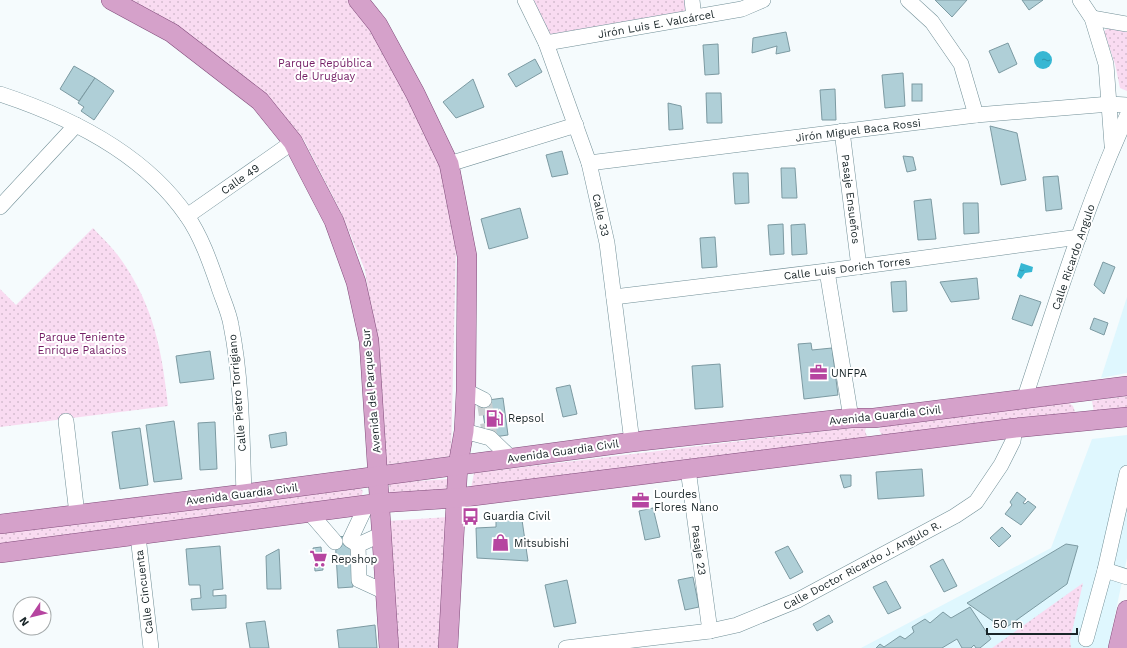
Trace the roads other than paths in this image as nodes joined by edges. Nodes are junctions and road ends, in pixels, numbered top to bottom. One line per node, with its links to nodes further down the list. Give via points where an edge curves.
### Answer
1 (111, 0): 20 (main road, Avenida del Parque Sur, via 172,34 260,101)
2 (358, 0): 23 (main road, via 378,25 415,93)
3 (525, 0): 11 (street, Calle 33)
4 (692, 0): 8 (street)
5 (763, 0): 8 (street, Jirón Luis E. Valcárcel, via 742,9)
6 (908, 0): 15 (street, via 932,22 961,64)
7 (1080, 0): 9 (street)
8 (694, 18): 11 (street, Jirón Luis E. Valcárcel)
9 (1092, 18): 10 (street); 13 (street, via 1106,64)
10 (1127, 24)
11 (546, 43): 18 (street, Calle 33)
12 (0, 94): 17 (street, Calle Pietro Torrigiano, via 32,104)
13 (1110, 104): 14 (street, Jirón Miguel Baca Rossi); 15 (street, Jirón Miguel Baca Rossi); 21 (street)
14 (1127, 105)
15 (976, 115): 19 (street, Jirón Miguel Baca Rossi)
16 (1127, 116): 21 (street, Calle Ricardo Angulo)
17 (76, 125): 24 (street); 25 (street, Calle Pietro Torrigiano, via 119,150 162,186)
18 (576, 125): 22 (street, Calle 33); 23 (street)
19 (842, 132): 22 (street, Jirón Miguel Baca Rossi); 27 (street, Pasaje Ensueños)
20 (293, 142): 25 (street, Calle 49); 48 (main road, Avenida del Parque Sur, via 334,222 356,282 369,341)
21 (1112, 148): 26 (street, Calle Ricardo Angulo)
22 (590, 163): 29 (street, Calle 33, via 607,243)
23 (449, 164): 31 (main road, via 466,256)
24 (0, 207)
25 (187, 216): 49 (street, Calle Pietro Torrigiano, via 209,260 231,324 240,401)
26 (1078, 237): 27 (street, Calle Luis Dorich Torres); 34 (street, Calle Ricardo Angulo)
27 (859, 267): 28 (street, Calle Luis Dorich Torres)
28 (827, 271): 29 (street, Calle Luis Dorich Torres); 36 (street)
29 (614, 297): 42 (street, Calle 33)
30 (1127, 386): 32 (main road, Avenida Guardia Civil)
31 (466, 391): 33 (street); 41 (main road)
32 (1062, 395): 34 (main road, Avenida Guardia Civil); 39 (main road, via 1076,397 1084,406 1083,414)
33 (484, 400)
34 (1024, 400): 37 (main road, Avenida Guardia Civil)
35 (1127, 417): 39 (main road)
36 (851, 418): 37 (main road, Avenida Guardia Civil); 42 (main road, Avenida Guardia Civil)
37 (874, 418): 43 (main road, via 869,428 870,434)
38 (66, 421): 53 (street)
39 (1072, 422): 40 (main road)
40 (1015, 428): 43 (main road); 64 (street, Calle Doctor Ricardo J. Angulo R., via 1013,441 1001,465 976,502 955,516 798,600 737,625)
41 (464, 431): 44 (street, via 490,438); 45 (main road)
42 (632, 442): 44 (main road, Avenida Guardia Civil)
43 (879, 445): 46 (main road)
44 (511, 458): 45 (main road, Avenida Guardia Civil)
45 (458, 465): 48 (main road, Avenida Guardia Civil); 50 (main road)
46 (688, 469): 50 (main road); 64 (street, Pasaje 23)
47 (1127, 473): 60 (street)
48 (378, 476): 49 (main road, Avenida Guardia Civil); 51 (main road, Avenida del Parque Sur)
49 (244, 494): 53 (main road, Avenida Guardia Civil)
50 (457, 498): 51 (main road); 69 (main road)
51 (373, 505): 52 (main road); 55 (main road, Avenida del Parque Sur); 58 (street)
52 (310, 513): 56 (main road); 57 (street)
53 (77, 514): 54 (main road, Avenida Guardia Civil)
54 (0, 524)
55 (382, 534): 58 (street); 62 (main road, Avenida del Parque Sur)
56 (138, 536): 59 (main road); 67 (street, Calle Cincuenta)
57 (335, 542)
58 (354, 542): 62 (street, via 359,580)
59 (0, 553)
60 (1105, 570): 61 (street); 65 (street)
61 (1127, 577)
62 (386, 592): 68 (main road, Avenida del Parque Sur)
63 (1127, 610): 71 (main road)
64 (710, 631): 66 (street, Calle Doctor Ricardo J. Angulo R.)
65 (1086, 639)
66 (627, 644): 70 (street, Calle Doctor Ricardo J. Angulo R.)
67 (151, 648)
68 (389, 648)
69 (448, 648)
70 (566, 648)
71 (1118, 648)

